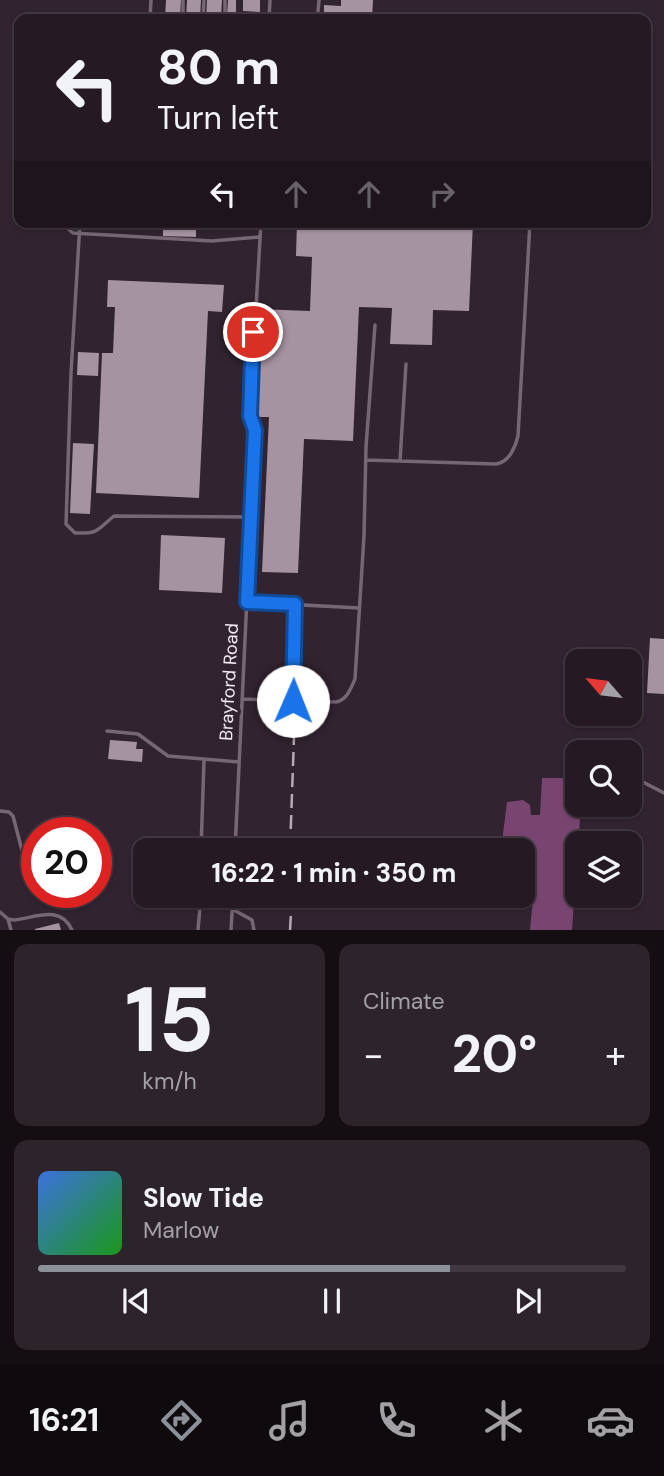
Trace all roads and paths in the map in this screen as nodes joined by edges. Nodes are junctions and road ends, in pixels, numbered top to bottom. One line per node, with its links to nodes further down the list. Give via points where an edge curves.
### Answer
1 (319, 0): 2 (lane)
2 (318, 11)
3 (66, 228): 7 (lane)
4 (80, 228): 7 (lane)
5 (261, 228): 8 (lane, Brayford Road)
6 (530, 228): 12 (lane, via 514,448 505,461 496,464)
7 (80, 233): 8 (lane, via 212,241); 13 (lane, via 66,524 75,533 93,533 114,516)
8 (260, 237): 13 (lane, Brayford Road, via 250,411 255,430)
9 (374, 325): 11 (lane)
10 (406, 364): 12 (lane)
11 (366, 460): 12 (lane); 16 (lane)
12 (400, 461)
13 (251, 517): 14 (lane, Brayford Road)
14 (247, 602): 15 (lane); 17 (lane, Brayford Road)
15 (295, 604): 16 (lane); 18 (lane)
16 (359, 608): 18 (lane, via 355,679 350,691 336,702)
17 (242, 699): 18 (lane); 21 (lane, Brayford Road)
18 (293, 701)
19 (107, 731): 20 (lane, via 132,732 168,756)
20 (204, 760): 21 (lane); 25 (lane)
21 (239, 762): 26 (lane, Brayford Road)
22 (642, 782): 23 (lane)
23 (664, 793)
24 (0, 811): 27 (lane, via 13,816)
25 (201, 838)
26 (236, 838)
27 (21, 847)
28 (200, 908): 34 (lane)
29 (232, 909): 35 (lane); 36 (lane, via 252,919)
30 (0, 912): 31 (lane)
31 (8, 919): 32 (lane); 33 (lane, via 54,914)
32 (11, 930)
33 (72, 930)
34 (198, 930)
35 (231, 930)
36 (254, 930)

